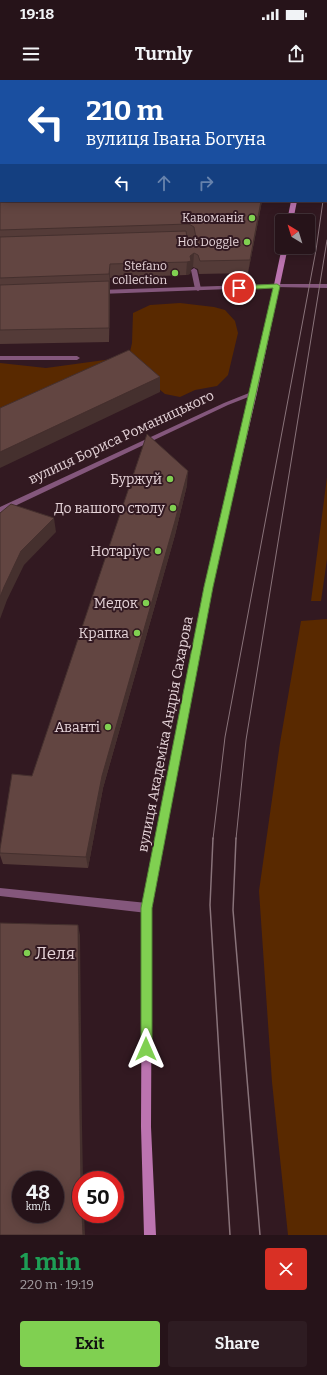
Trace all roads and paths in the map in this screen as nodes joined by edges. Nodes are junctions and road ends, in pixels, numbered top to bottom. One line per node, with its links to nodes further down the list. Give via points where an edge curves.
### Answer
1 (294, 202): 2 (main road)
2 (291, 214)
3 (173, 241): 5 (street, via 189,241)
4 (284, 254): 7 (main road, вулиця Академіка Андрія Сахарова)
5 (192, 257)
6 (194, 270): 9 (street)
7 (277, 286): 8 (street); 9 (street); 13 (main road, вулиця Академіка Андрія Сахарова)
8 (327, 286)
9 (198, 289): 10 (street)
10 (95, 292)
11 (0, 358): 12 (street)
12 (77, 358)
13 (254, 393): 14 (street, вулиця Бориса Романицького); 16 (main road, вулиця Академіка Андрія Сахарова, via 208,587)
14 (0, 510)
15 (0, 892): 16 (street)
16 (147, 908): 17 (main road, вулиця Академіка Андрія Сахарова, via 146,1127)
17 (150, 1235)

